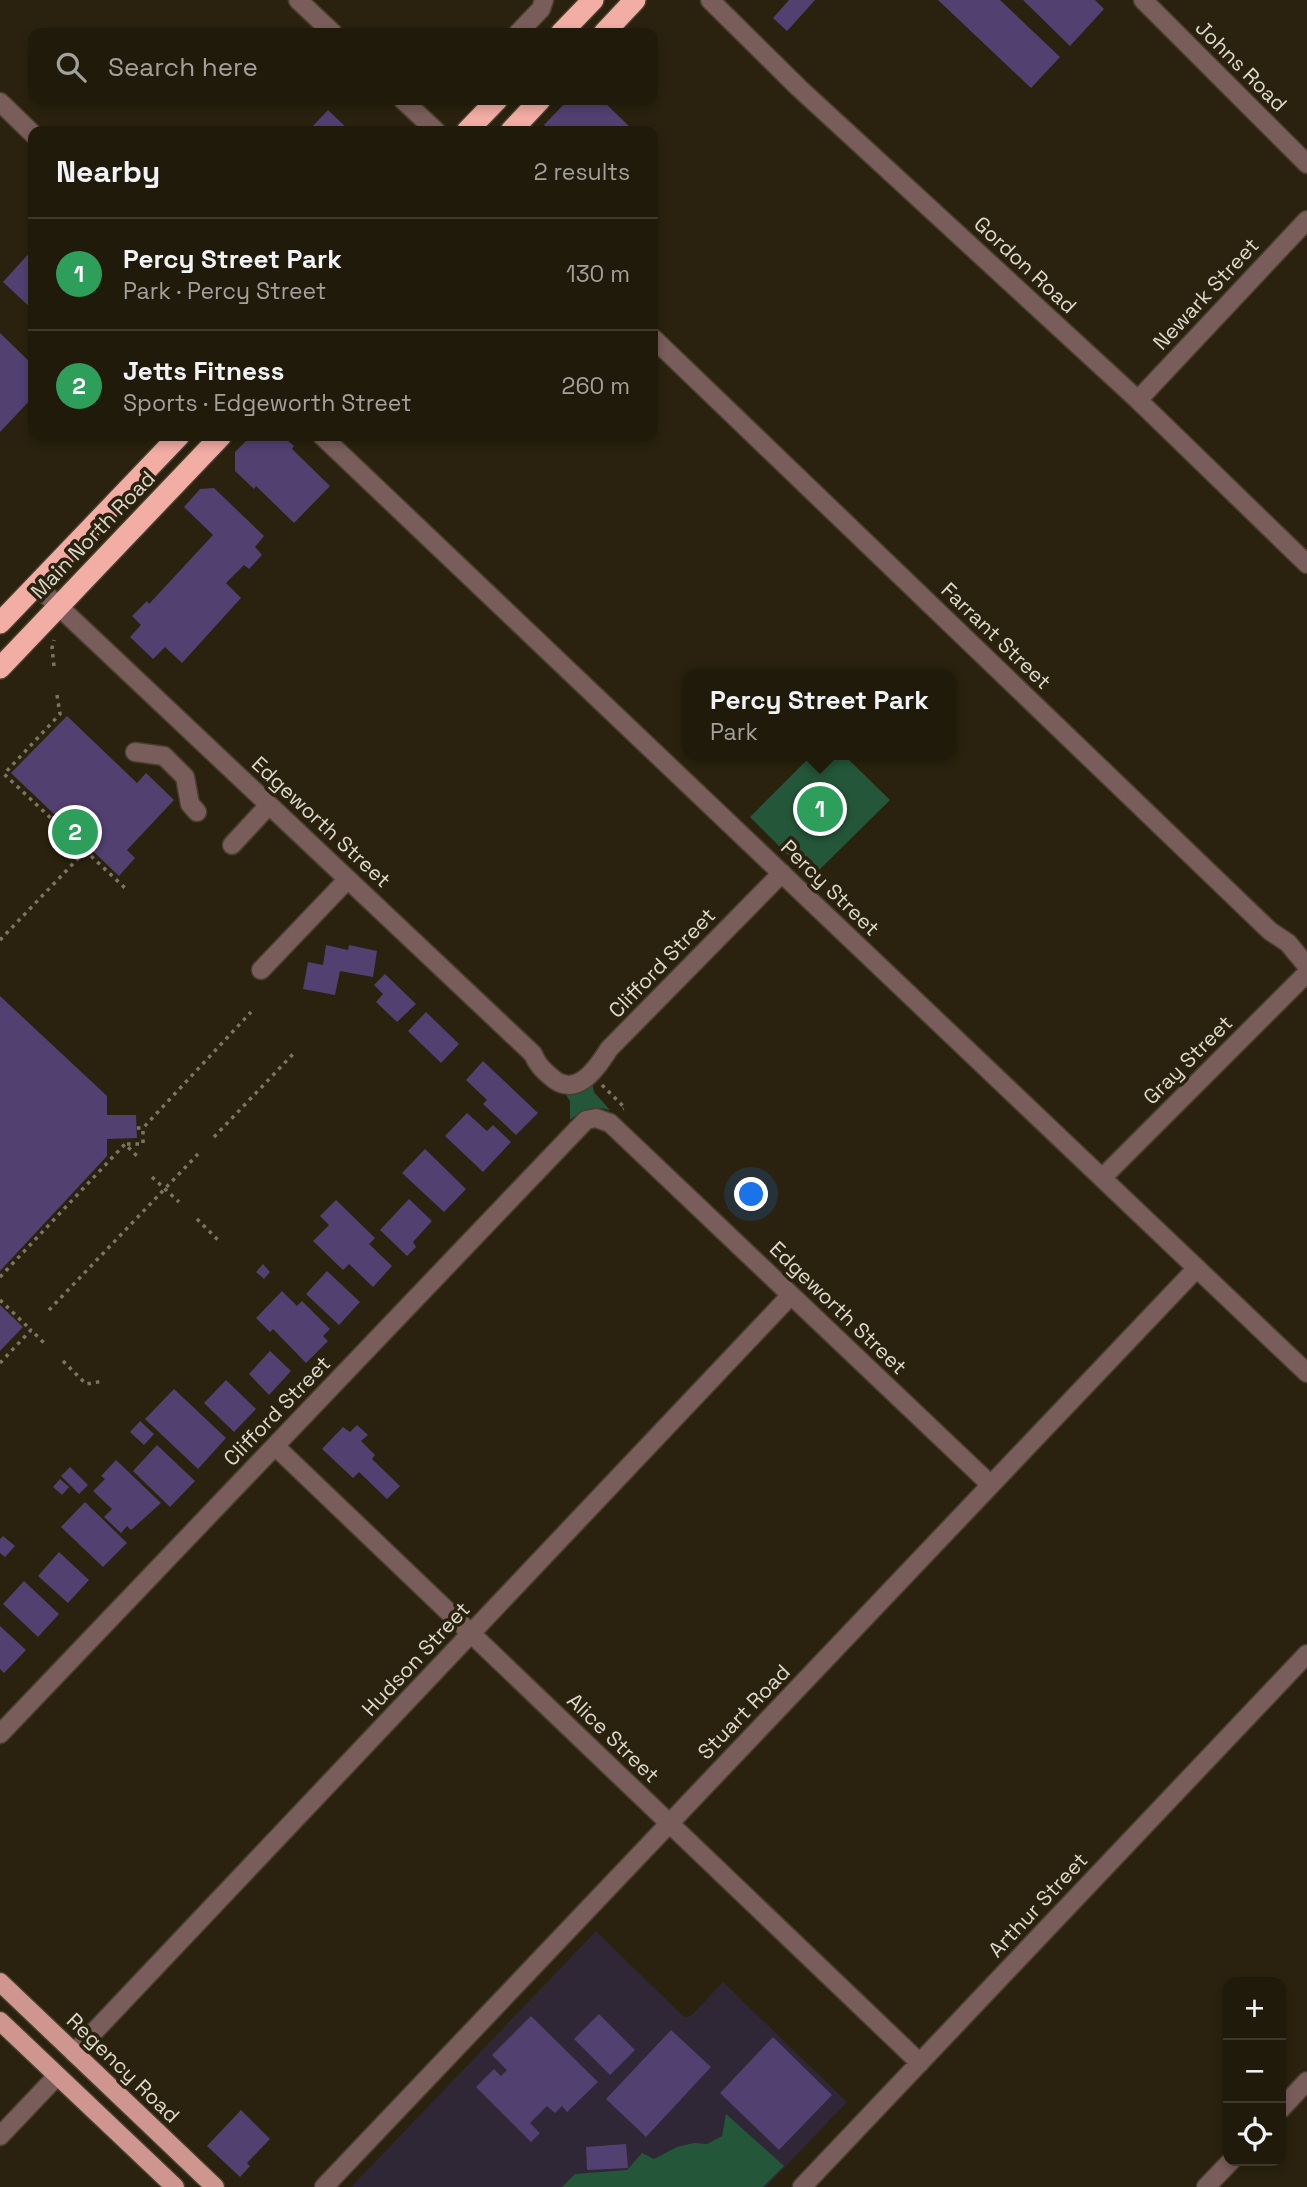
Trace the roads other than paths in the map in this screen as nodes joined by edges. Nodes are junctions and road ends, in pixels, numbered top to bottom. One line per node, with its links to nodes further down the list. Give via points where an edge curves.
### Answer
1 (298, 0): 7 (street)
2 (544, 0): 8 (street)
3 (593, 0): 9 (highway)
4 (710, 0): 22 (street, Gordon Road, via 799,88)
5 (1143, 0): 19 (street, Johns Road)
6 (629, 4): 10 (highway)
7 (328, 28)
8 (523, 28)
9 (566, 28)
10 (608, 28)
11 (0, 102): 18 (street)
12 (408, 105): 15 (street)
13 (492, 105): 16 (highway)
14 (535, 105): 17 (highway)
15 (431, 126)
16 (472, 126)
17 (516, 126)
18 (28, 129)
19 (1307, 164)
20 (1307, 219): 22 (street, Newark Street)
21 (658, 343): 37 (street, Farrant Street)
22 (1139, 400): 26 (street, Gordon Road)
23 (174, 441): 27 (highway, Main North Road)
24 (216, 441): 28 (highway, Main North Road)
25 (327, 441): 35 (street, Percy Street)
26 (1307, 564)
27 (36, 585): 28 (street, Edgeworth Street); 29 (highway, Main North Road)
28 (59, 606): 30 (highway, Main North Road); 32 (street, Edgeworth Street)
29 (0, 623)
30 (0, 668)
31 (135, 752): 33 (street, via 164,756 185,776 190,804)
32 (269, 805): 34 (street); 36 (street, Edgeworth Street)
33 (197, 813)
34 (232, 845)
35 (782, 873): 40 (street, Clifford Street); 42 (street, Percy Street)
36 (348, 879): 38 (street); 40 (street, Edgeworth Street, via 556,1082)
37 (1307, 966)
38 (261, 970)
39 (1307, 976): 42 (street, Gray Street)
40 (583, 1079)
41 (586, 1120): 44 (street, Edgeworth Street, via 610,1123); 46 (street, Clifford Street)
42 (1102, 1178): 43 (street, Percy Street)
43 (1197, 1268): 45 (street, Percy Street); 47 (street, Stuart Road)
44 (791, 1295): 47 (street, Edgeworth Street); 48 (street, Hudson Street)
45 (1307, 1373)
46 (275, 1446): 48 (street, Alice Street); 50 (street, Clifford Street)
47 (991, 1485): 51 (street, Stuart Road)
48 (471, 1634): 51 (street, Alice Street); 54 (street, Hudson Street)
49 (1307, 1654): 55 (street, Arthur Street)
50 (0, 1734)
51 (669, 1824): 55 (street, Alice Street); 63 (street, Stuart Road)
52 (0, 1982): 54 (main road, Regency Road)
53 (0, 2021): 56 (main road)
54 (74, 2053): 62 (main road, Regency Road)
55 (920, 2063): 64 (street, Arthur Street)
56 (57, 2076): 59 (street); 61 (main road)
57 (1307, 2081): 58 (street)
58 (1286, 2104)
59 (0, 2136)
60 (1226, 2166): 65 (street)
61 (175, 2187)
62 (215, 2187)
63 (324, 2187)
64 (802, 2187)
65 (1206, 2187)

